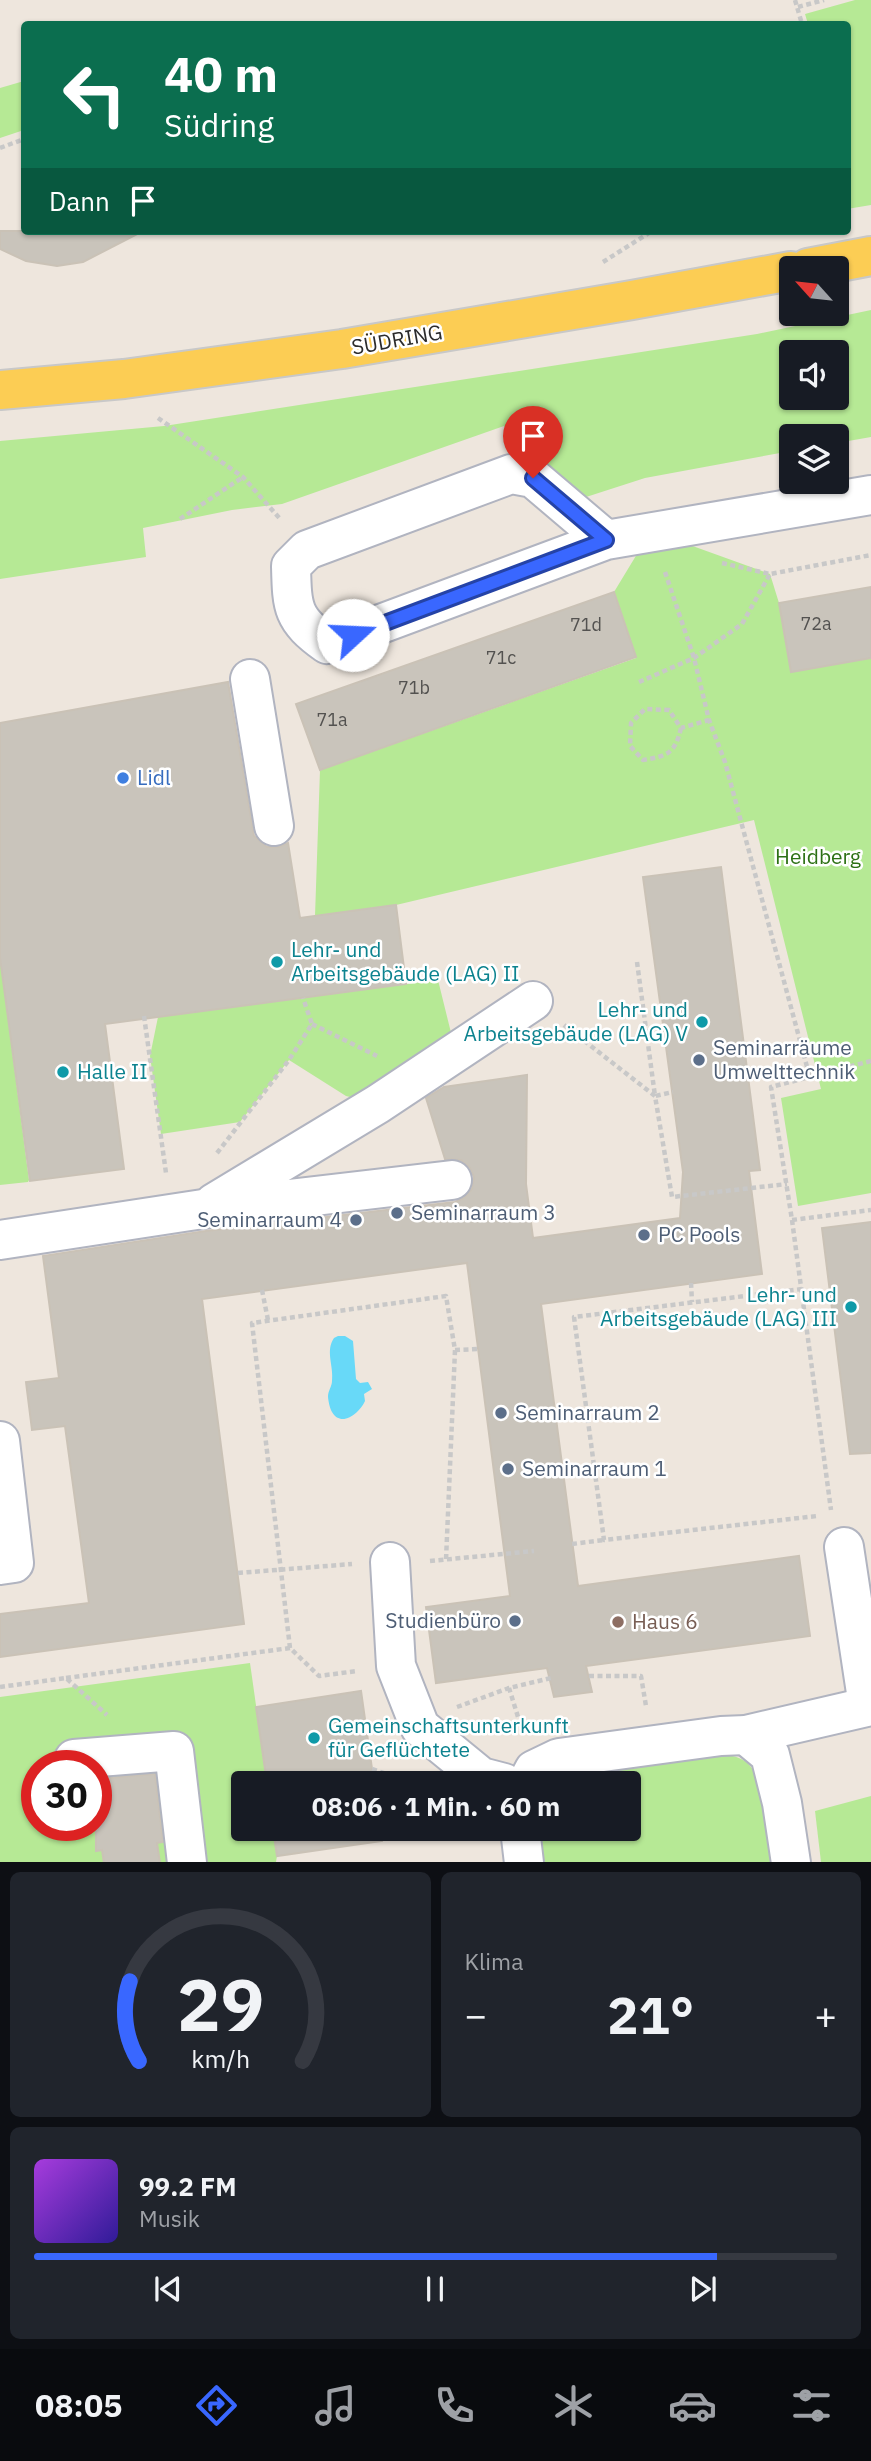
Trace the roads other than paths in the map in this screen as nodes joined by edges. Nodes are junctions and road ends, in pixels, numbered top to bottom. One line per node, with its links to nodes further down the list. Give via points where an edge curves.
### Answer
1 (871, 256): 2 (main road)
2 (849, 260)
3 (779, 273): 4 (main road, SÜDRING, via 342,349 124,379)
4 (0, 390)
5 (871, 495): 6 (street)
6 (606, 540): 6 (street, via 533,478 511,474 307,550 290,566 292,604 307,629 327,645)
7 (250, 679): 8 (street)
8 (274, 826)
9 (533, 1001): 11 (street, via 419,1077)
10 (452, 1180): 11 (street)
11 (187, 1212): 12 (street)
12 (0, 1240)
13 (0, 1441): 16 (street, via 14,1563)
14 (838, 1531): 17 (street)
15 (390, 1562): 20 (street, via 396,1666 420,1727)
16 (0, 1565)
17 (869, 1706): 18 (street)
18 (746, 1735): 21 (street, via 559,1758); 25 (street, via 769,1755)
19 (112, 1756): 23 (street, via 174,1751)
20 (474, 1771)
21 (536, 1771)
22 (521, 1841): 24 (street)
23 (187, 1862)
24 (524, 1862)
25 (791, 1862)

